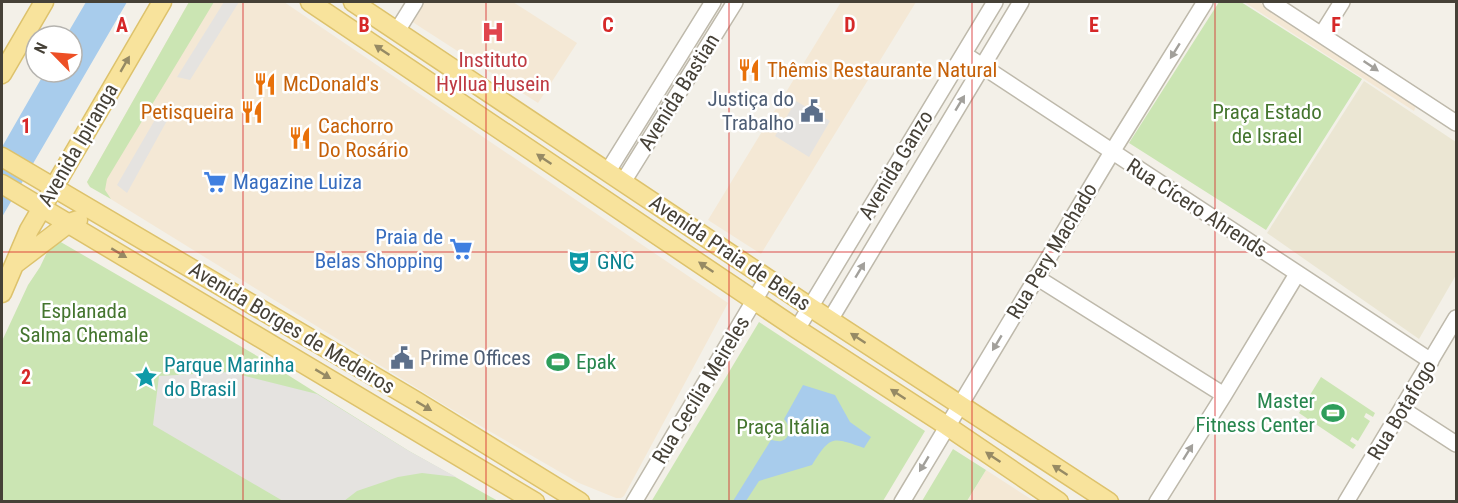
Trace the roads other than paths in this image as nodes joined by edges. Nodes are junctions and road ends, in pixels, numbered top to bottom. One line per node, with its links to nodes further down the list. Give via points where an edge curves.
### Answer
1 (44, 2): 19 (main road)
2 (162, 2): 28 (main road, Avenida Ipiranga, one-way to 2)
3 (310, 2): 37 (main road, Avenida Praia de Belas, one-way to 3)
4 (353, 2): 13 (main road, Avenida Praia de Belas)
5 (415, 2): 13 (street)
6 (713, 2): 15 (street, Avenida Bastian)
7 (735, 2): 17 (street, Avenida Bastian)
8 (996, 2): 16 (street, Avenida Ganzo)
9 (1021, 2): 18 (street, Avenida Ganzo)
10 (1205, 2): 21 (street, Rua Pery Machado, one-way to 21)
11 (1271, 2): 14 (street)
12 (1342, 2): 14 (street)
13 (397, 31): 23 (main road, Avenida Praia de Belas)
14 (1322, 34): 20 (street, one-way to 20)
15 (685, 48): 17 (street); 23 (street, Avenida Bastian)
16 (964, 54): 18 (street, Rua Cícero Ahrends); 24 (street, Avenida Ganzo)
17 (700, 57): 25 (street, Avenida Bastian)
18 (982, 66): 21 (street, Rua Cícero Ahrends); 27 (street, Avenida Ganzo, one-way to 18)
19 (2, 74)
20 (1456, 123)
21 (1112, 152): 33 (street, Rua Cícero Ahrends); 34 (street, Rua Pery Machado)
22 (2, 157): 28 (main road, Avenida Borges de Medeiros)
23 (608, 171): 25 (main road, Avenida Praia de Belas)
24 (891, 174): 27 (street); 38 (street, Avenida Ganzo)
25 (623, 182): 35 (main road, Avenida Praia de Belas)
26 (2, 184): 29 (main road, Avenida Borges de Medeiros)
27 (910, 186): 40 (street, Avenida Ganzo, one-way to 27)
28 (53, 187): 29 (main road, Avenida Ipiranga); 30 (main road, Avenida Borges de Medeiros)
29 (42, 207): 31 (main road, Avenida Borges de Medeiros); 32 (main road, Avenida Ipiranga)
30 (95, 212): 31 (main road); 49 (main road, Avenida Borges de Medeiros, one-way to 49)
31 (69, 223): 32 (main road); 48 (main road, Avenida Borges de Medeiros, one-way to 48)
32 (14, 265): 36 (main road, Avenida Ipiranga)
33 (1297, 273): 42 (street, Rua Cícero Ahrends); 43 (street)
34 (1036, 278): 43 (street); 44 (street, Rua Pery Machado, one-way to 44)
35 (767, 279): 37 (street, Rua Cecília Meireles); 38 (main road, Avenida Praia de Belas)
36 (2, 293)
37 (754, 300): 41 (main road, Avenida Praia de Belas); 50 (street, Rua Cecília Meireles)
38 (810, 307): 40 (main road, Avenida Praia de Belas); 41 (street, Avenida Ganzo)
39 (1456, 318): 42 (street, Rua Botafogo)
40 (830, 320): 44 (main road, Avenida Praia de Belas, one-way to 40)
41 (797, 329): 46 (main road, Avenida Praia de Belas, one-way to 41)
42 (1431, 361): 45 (street, Rua Botafogo)
43 (1224, 395): 54 (street, one-way to 43)
44 (960, 404): 46 (street, Rua Pery Machado); 53 (main road, Avenida Praia de Belas, one-way to 44)
45 (1402, 409): 47 (street); 55 (street, Rua Botafogo)
46 (947, 426): 51 (street, Rua Pery Machado, one-way to 51); 52 (main road, Avenida Praia de Belas, one-way to 46)
47 (1456, 444)
48 (536, 501)
49 (580, 501)
50 (634, 501)
51 (902, 501)
52 (1059, 501)
53 (1109, 501)
54 (1157, 501)
55 (1346, 501)

